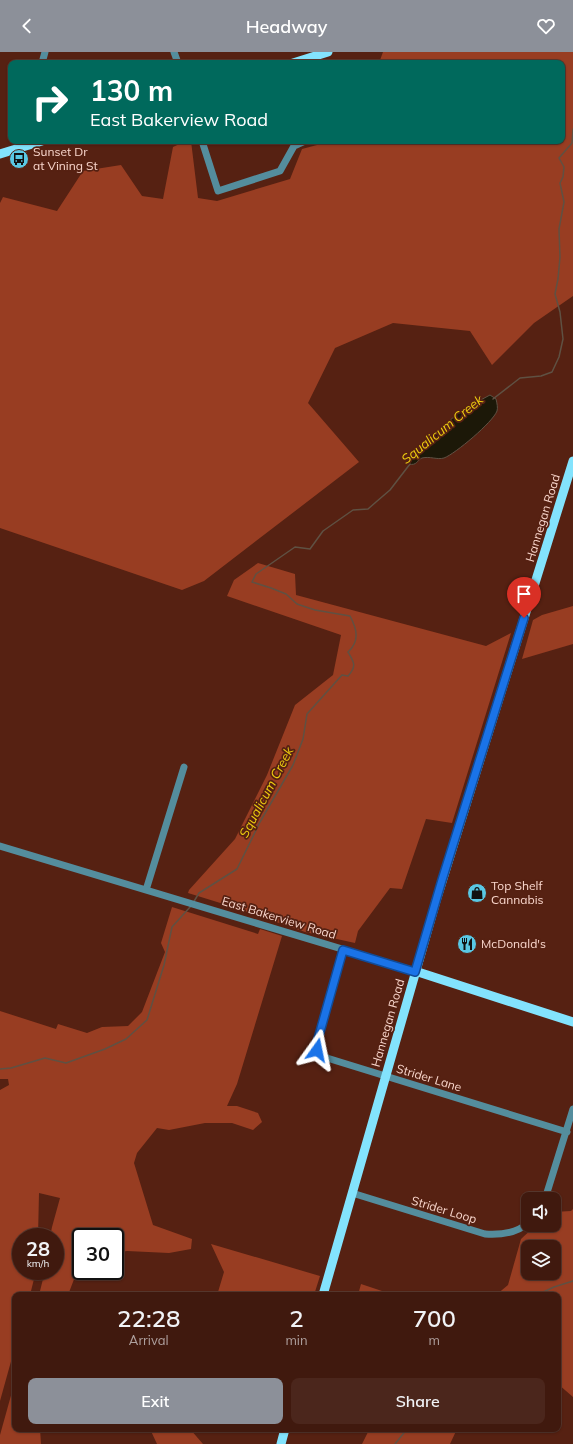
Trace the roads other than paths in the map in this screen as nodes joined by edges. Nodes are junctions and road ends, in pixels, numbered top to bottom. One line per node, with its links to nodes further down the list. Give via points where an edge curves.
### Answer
1 (328, 52): 2 (main road)
2 (303, 60)
3 (14, 144): 7 (main road)
4 (30, 144): 7 (main road)
5 (203, 144): 6 (street, via 218,191 280,171 294,146)
6 (298, 144)
7 (4, 153)
8 (573, 462): 13 (main road, Hannegan Road)
9 (184, 767): 11 (street)
10 (0, 846): 11 (street, East Bakerview Road)
11 (146, 890): 12 (street, East Bakerview Road)
12 (343, 950): 13 (street, East Bakerview Road); 15 (street, Strider Lane, via 317,1050 327,1058)
13 (415, 972): 14 (main road, East Bakerview Road); 15 (main road, Hannegan Road)
14 (573, 1022)
15 (385, 1076): 17 (street, Strider Lane); 19 (main road, Hannegan Road)
16 (573, 1109): 17 (street)
17 (567, 1132): 18 (street)
18 (546, 1192)
19 (352, 1193): 20 (street, Strider Loop, via 485,1234 501,1235); 21 (main road, Hannegan Road)
20 (521, 1227)
21 (324, 1292)
22 (284, 1432): 23 (main road)
23 (281, 1444)

